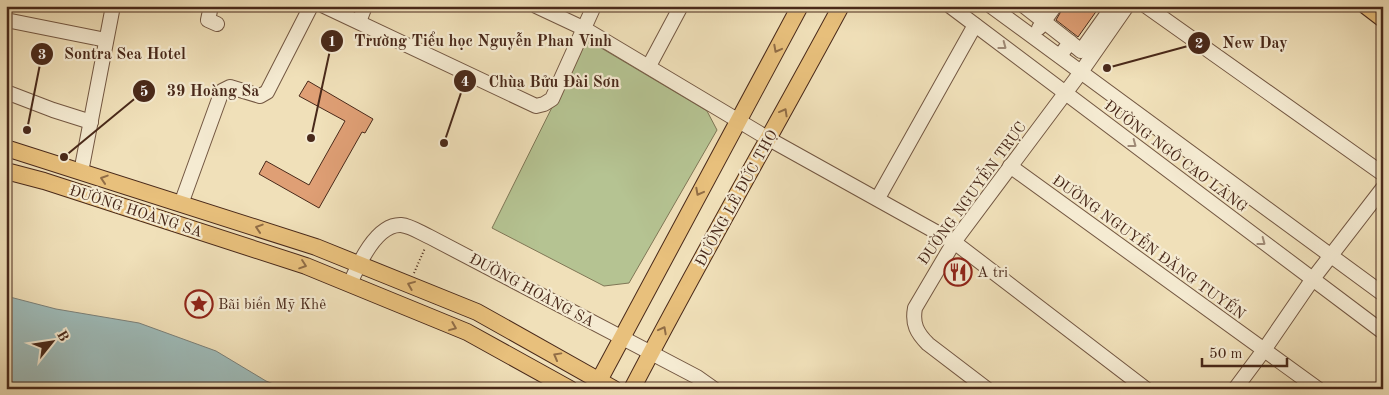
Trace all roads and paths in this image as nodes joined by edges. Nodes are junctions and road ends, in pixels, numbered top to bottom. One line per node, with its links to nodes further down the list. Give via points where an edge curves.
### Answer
1 (113, 6): 28 (street)
2 (211, 6): 24 (street, via 208,20)
3 (311, 6): 46 (street, via 267,92 260,96 230,87 222,92)
4 (324, 6): 23 (street)
5 (365, 6): 23 (street)
6 (536, 6): 26 (street)
7 (594, 6): 26 (street)
8 (681, 6): 31 (street)
9 (800, 6): 35 (main road, one-way to 35)
10 (841, 6): 37 (main road, ĐƯỜNG LÊ ĐỨC THỌ, one-way to 10)
11 (950, 6): 25 (street, ĐƯỜNG NGÔ CAO LÃNG)
12 (991, 6): 21 (street, ĐƯỜNG NGÔ CAO LÃNG)
13 (1023, 6): 21 (street); 22 (street)
14 (1055, 6): 22 (street)
15 (1127, 6): 18 (street, ĐƯỜNG NGUYỄN TRỰC)
16 (1146, 6): 42 (street)
17 (1366, 6): 19 (main road)
18 (1113, 13): 29 (street, via 1081,51); 32 (street, ĐƯỜNG NGUYỄN TRỰC)
19 (1383, 19)
20 (6, 20): 28 (street)
21 (1010, 21): 27 (street, ĐƯỜNG NGÔ CAO LÃNG)
22 (1044, 21): 27 (street); 29 (street)
23 (359, 22): 26 (street, via 536,106 552,99)
24 (217, 24)
25 (975, 25): 34 (street, ĐƯỜNG NGÔ CAO LÃNG, one-way to 34); 45 (street)
26 (585, 28): 31 (street)
27 (1032, 36): 30 (street, ĐƯỜNG NGÔ CAO LÃNG)
28 (106, 40): 36 (street)
29 (1070, 42): 30 (street)
30 (1060, 56): 32 (street, ĐƯỜNG NGÔ CAO LÃNG)
31 (649, 66): 35 (street)
32 (1081, 72): 34 (street, ĐƯỜNG NGUYỄN TRỰC); 49 (street, ĐƯỜNG NGÔ CAO LÃNG)
33 (6, 92): 36 (street)
34 (1065, 93): 39 (street, ĐƯỜNG NGUYỄN TRỰC); 51 (street, ĐƯỜNG NGÔ CAO LÃNG, one-way to 51)
35 (738, 121): 37 (street); 56 (main road, one-way to 56)
36 (91, 122): 41 (street)
37 (769, 139): 45 (street); 58 (main road, ĐƯỜNG LÊ ĐỨC THỌ, one-way to 37)
38 (6, 148): 41 (main road, ĐƯỜNG HOÀNG SA)
39 (1010, 166): 48 (street, ĐƯỜNG NGUYỄN TRỰC); 57 (street, ĐƯỜNG NGUYỄN ĐĂNG TUYẾN)
40 (6, 171): 44 (main road, ĐƯỜNG HOÀNG SA)
41 (81, 172): 44 (main road); 46 (main road, ĐƯỜNG HOÀNG SA, one-way to 41)
42 (1383, 174)
43 (1383, 188): 49 (street)
44 (76, 191): 52 (main road, ĐƯỜNG HOÀNG SA, one-way to 52, via 306,266)
45 (878, 198): 48 (street)
46 (181, 204): 50 (main road, ĐƯỜNG HOÀNG SA, one-way to 46, via 316,246)
47 (430, 237): 50 (street, ĐƯỜNG HOÀNG SA, via 407,226 392,226 376,239); 53 (path); 56 (street, ĐƯỜNG HOÀNG SA)
48 (954, 242): 64 (street, ĐƯỜNG NGUYỄN TRỰC, via 915,308 915,327 928,344); 65 (street)
49 (1330, 257): 51 (street); 54 (street, ĐƯỜNG NGÔ CAO LÃNG)
50 (359, 264): 52 (street, ĐƯỜNG HOÀNG SA); 53 (main road, ĐƯỜNG HOÀNG SA)
51 (1312, 280): 55 (street, ĐƯỜNG NGÔ CAO LÃNG); 57 (street)
52 (350, 284): 60 (main road, ĐƯỜNG HOÀNG SA, one-way to 60, via 467,332)
53 (409, 284): 59 (main road, ĐƯỜNG HOÀNG SA, one-way to 53, via 477,312)
54 (1383, 294)
55 (1383, 332)
56 (622, 338): 58 (street, ĐƯỜNG HOÀNG SA); 59 (main road)
57 (1264, 350): 66 (street); 67 (street, ĐƯỜNG NGUYỄN ĐĂNG TUYẾN)
58 (650, 353): 62 (main road, ĐƯỜNG LÊ ĐỨC THỌ); 63 (street, ĐƯỜNG HOÀNG SA)
59 (597, 384): 61 (main road, ĐƯỜNG HOÀNG SA)
60 (570, 389)
61 (614, 389)
62 (632, 389)
63 (714, 389)
64 (987, 389)
65 (1146, 389)
66 (1235, 389)
67 (1318, 389)

